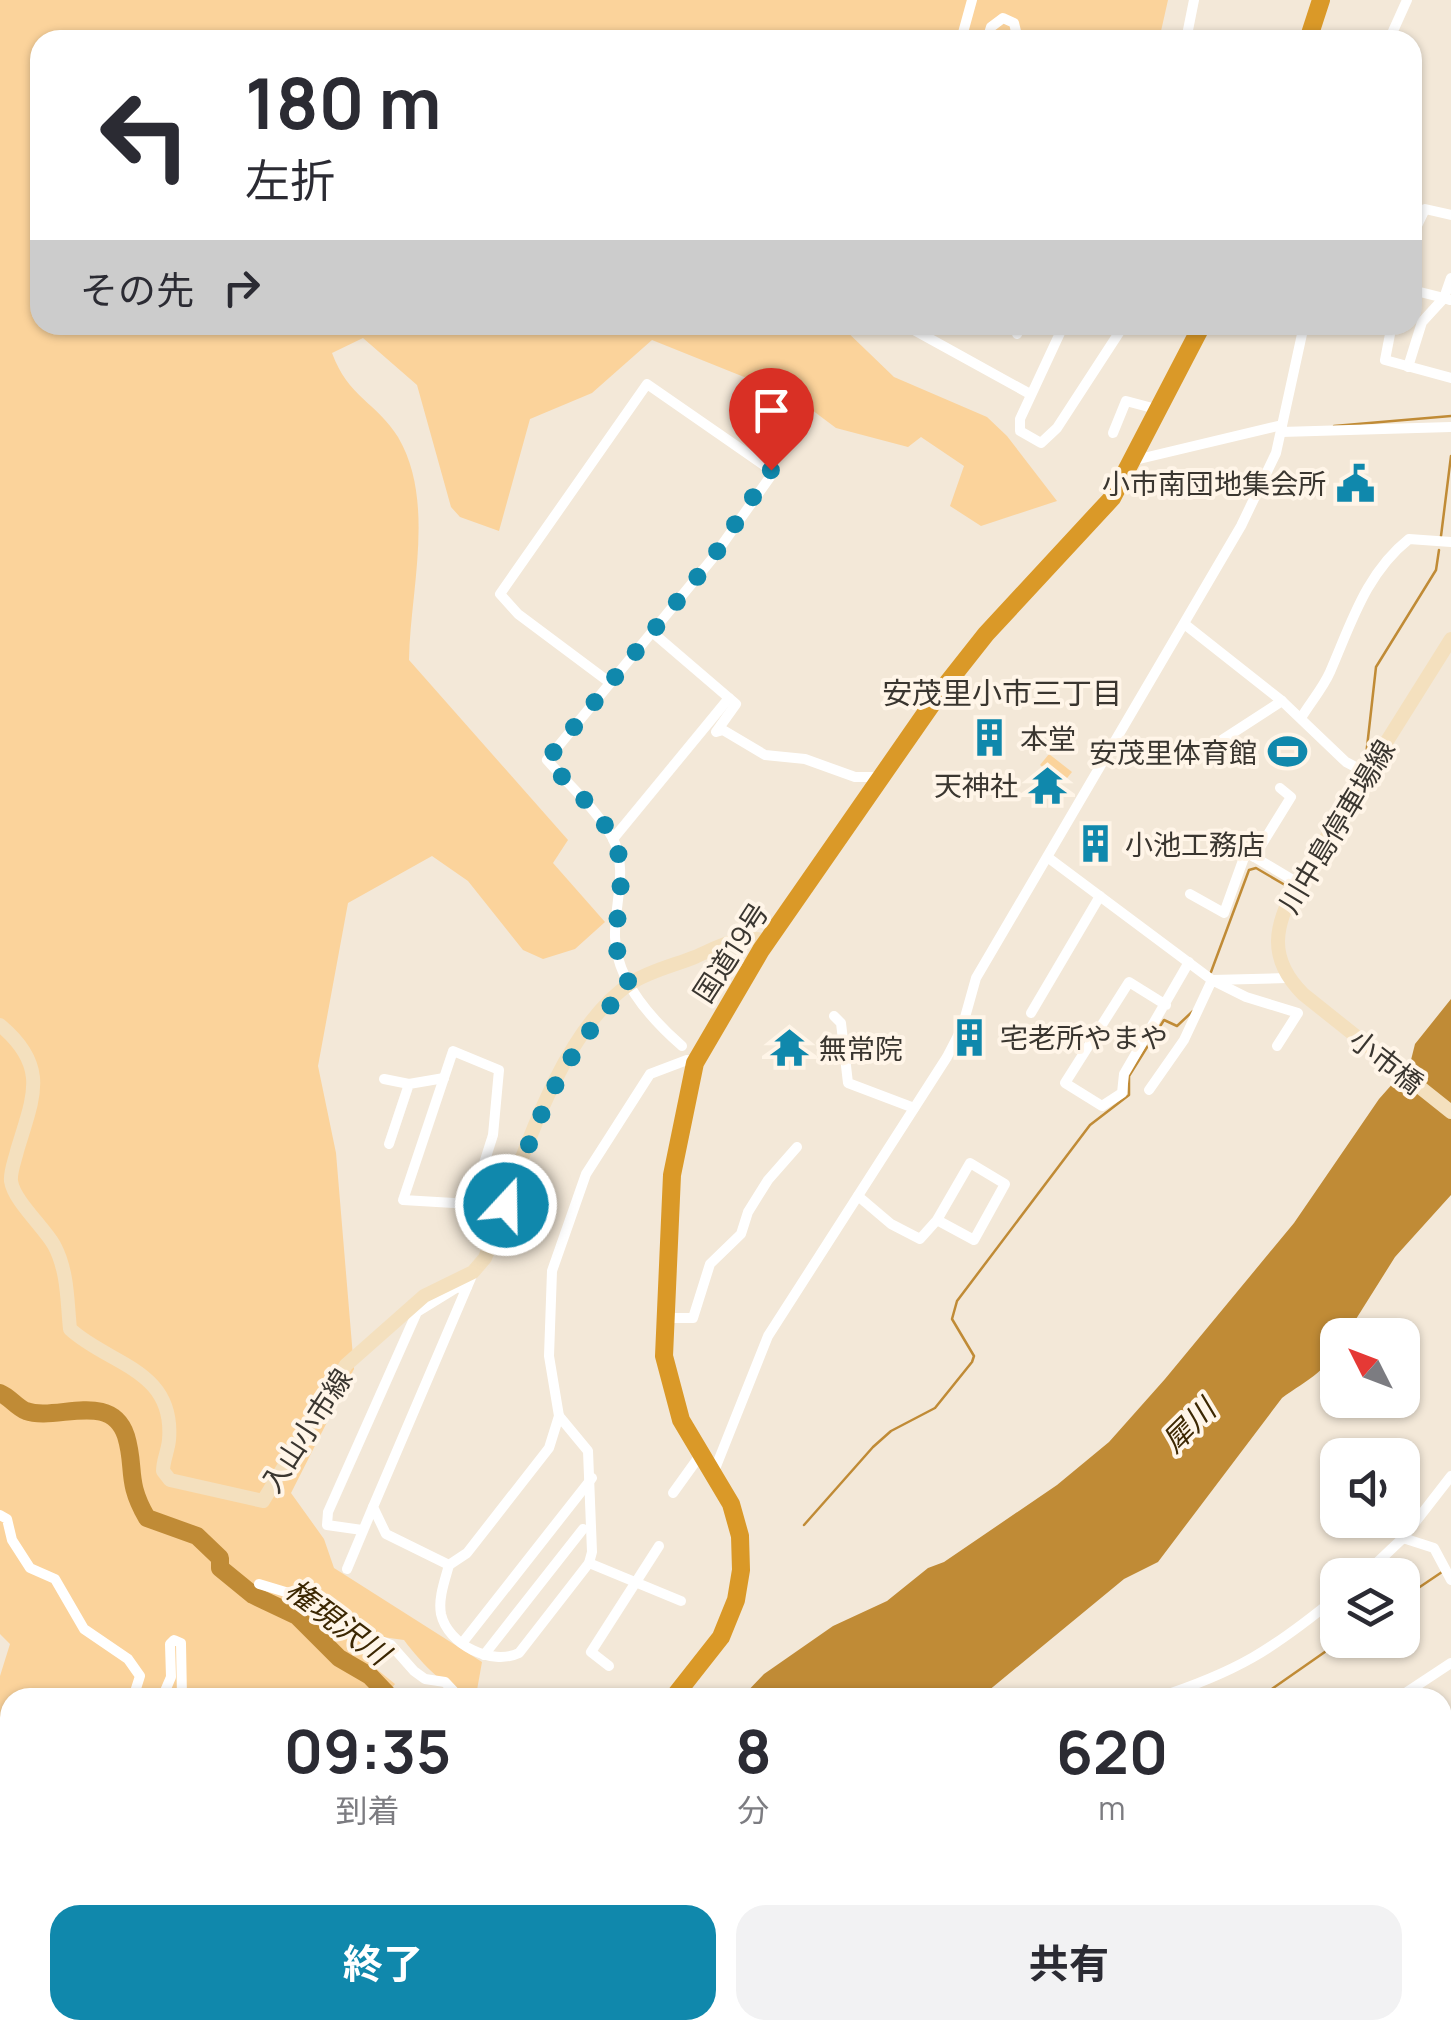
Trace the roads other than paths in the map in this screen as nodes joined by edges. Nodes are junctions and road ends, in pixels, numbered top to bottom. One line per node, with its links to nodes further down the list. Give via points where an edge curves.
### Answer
1 (972, 0): 5 (street)
2 (1194, 0): 8 (street)
3 (1321, 0): 9 (highway)
4 (1407, 0): 10 (street)
5 (964, 30)
6 (990, 30): 7 (street, via 1003,18)
7 (1016, 30)
8 (1188, 30)
9 (1311, 30)
10 (1394, 30)
11 (1451, 215): 12 (street, via 1426,209)
12 (1422, 217)
13 (1451, 278): 15 (street)
14 (1422, 292): 15 (street)
15 (1448, 299): 16 (street)
16 (1422, 322)
17 (923, 335): 26 (street)
18 (1059, 335): 26 (street)
19 (1118, 335): 26 (street, via 1058,428 1040,443 1020,431)
20 (1197, 335): 27 (highway, 国道19号)
21 (1302, 335): 29 (street)
22 (1390, 335): 24 (street, via 1385,360)
23 (1418, 335): 24 (street)
24 (1408, 367): 25 (street)
25 (1451, 378)
26 (1030, 394)
27 (1161, 411): 30 (street, via 1126,401); 31 (highway, 国道19号)
28 (1451, 427): 29 (street)
29 (1282, 429): 31 (street); 33 (street, via 1242,526)
30 (1113, 433)
31 (1135, 460): 42 (highway, 国道19号, via 1101,512 973,650)
32 (1451, 542): 39 (street, via 1408,540 1392,552)
33 (1186, 626): 38 (street); 46 (street)
34 (652, 632): 36 (street); 36 (street, via 712,559 771,470 647,384 500,594); 37 (street)
35 (1451, 639): 41 (main road, 川中島停車場線)
36 (609, 682): 44 (street, via 547,760)
37 (729, 698): 42 (street, via 736,704 716,732 765,755); 44 (street)
38 (1282, 702): 39 (street); 40 (street)
39 (1300, 718): 41 (street)
40 (1208, 749)
41 (1367, 773): 47 (main road, 川中島停車場線)
42 (880, 778): 50 (highway, 国道19号)
43 (1280, 788): 45 (street, via 1291,797)
44 (613, 839): 54 (street, via 620,873 615,938)
45 (1254, 857): 47 (street); 48 (street, via 1246,852 1224,913)
46 (1050, 859): 49 (street); 66 (street, via 976,978 962,1028)
47 (1298, 883): 52 (main road, 川中島停車場線, via 1276,930)
48 (1190, 894)
49 (1100, 896): 51 (street); 56 (street)
50 (767, 940): 54 (main road, via 732,942); 61 (highway, 国道19号)
51 (1189, 962): 53 (street); 55 (street)
52 (1287, 978): 53 (street); 67 (main road, 小市橋)
53 (1212, 980): 60 (street, via 1298,1012); 65 (street, via 1184,1040)
54 (630, 984): 59 (street); 72 (main road, via 593,1023 550,1090)
55 (1166, 1005): 55 (street, via 1114,1101 1102,1106 1065,1084 1129,982)
56 (1032, 1013)
57 (834, 1016): 66 (street, via 841,1023 848,1083)
58 (0, 1025): 74 (main road, 入山小市線, via 35,1073 10,1179 17,1198 64,1266 70,1328 158,1390 170,1438 163,1472 170,1480 263,1500 346,1365 424,1296)
59 (682, 1046)
60 (1277, 1046)
61 (696, 1063): 75 (highway, 国道19号, via 672,1176); 76 (street, via 687,1060 650,1074 586,1174 560,1236 548,1318)
62 (384, 1078): 64 (street)
63 (444, 1078): 64 (street); 71 (street, via 404,1200); 71 (street, via 453,1051 499,1070 493,1135)
64 (409, 1084): 68 (street)
65 (1149, 1090)
66 (914, 1108): 70 (street)
67 (1451, 1112)
68 (388, 1144)
69 (797, 1146): 75 (street, via 768,1180 741,1234 710,1264 696,1313)
70 (858, 1196): 73 (street, via 920,1238); 78 (street, via 768,1336)
71 (471, 1204): 72 (street)
72 (503, 1213): 74 (main road)
73 (937, 1220): 73 (street, via 970,1163 1005,1184 974,1240)
74 (470, 1279): 82 (street); 86 (street, via 416,1312 328,1512 328,1525)
75 (664, 1318): 77 (highway, 国道19号, via 671,1394)
76 (559, 1416): 80 (street, via 588,1450); 92 (street, via 549,1448 467,1554)
77 (701, 1454): 78 (highway, 国道19号); 81 (street)
78 (713, 1474): 107 (highway, 国道19号, via 738,1526 740,1585 720,1637)
79 (1451, 1476): 85 (street)
80 (592, 1478): 83 (street); 87 (street)
81 (674, 1493)
82 (373, 1507): 86 (street); 92 (street, via 386,1534)
83 (566, 1510): 87 (street); 99 (street)
84 (0, 1514): 103 (street, via 30,1568 54,1579 84,1629 128,1659 140,1676)
85 (1420, 1516)
86 (362, 1530): 93 (street)
87 (587, 1533): 91 (street); 100 (street)
88 (1403, 1538): 90 (street); 95 (street, via 1434,1548)
89 (659, 1546): 94 (street)
90 (1382, 1558)
91 (588, 1563): 94 (street); 100 (street, via 519,1653)
92 (449, 1565): 99 (street, via 442,1620)
93 (346, 1569)
94 (635, 1579): 97 (street); 102 (street, via 591,1652)
95 (1451, 1580)
96 (259, 1584): 106 (street, via 322,1603 344,1627 390,1644 425,1679)
97 (681, 1601)
98 (1320, 1611): 108 (street, via 1226,1675)
99 (463, 1642): 100 (street)
100 (484, 1655)
101 (1451, 1662): 109 (street)
102 (609, 1666)
103 (136, 1688)
104 (166, 1688): 105 (street, via 174,1640 181,1643)
105 (182, 1688)
106 (451, 1688)
107 (680, 1688)
108 (1186, 1688)
109 (1418, 1688)

